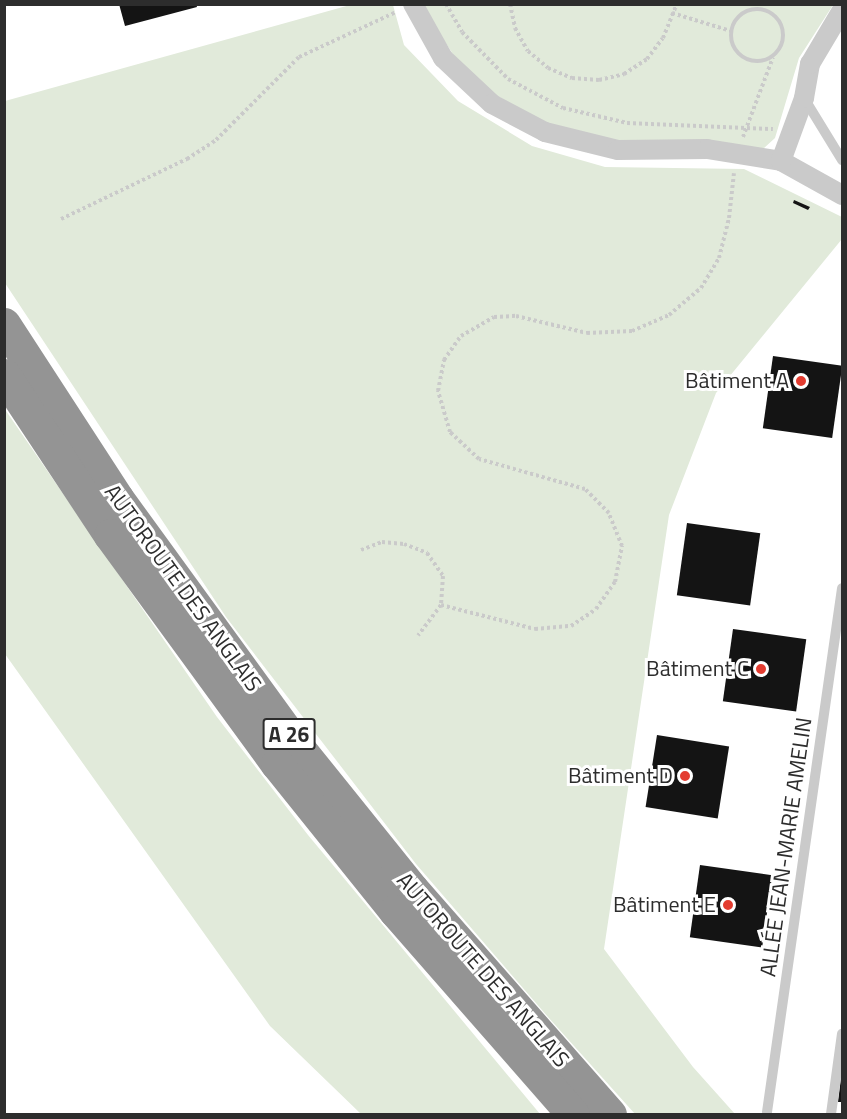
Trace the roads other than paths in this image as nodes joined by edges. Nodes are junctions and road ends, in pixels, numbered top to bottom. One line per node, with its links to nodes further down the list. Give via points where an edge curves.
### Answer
1 (413, 4): 5 (street, via 443,58 492,104 545,132 618,150 706,150)
2 (843, 10): 3 (street, via 810,64)
3 (804, 98): 4 (lane); 5 (street)
4 (843, 160)
5 (782, 161): 6 (street)
6 (843, 195)
7 (4, 324): 13 (highway, AUTOROUTE DES ANGLAIS / A 26, via 124,508 301,751 449,933)
8 (4, 375): 12 (highway, AUTOROUTE DES ANGLAIS / A 26, via 110,535 278,764 395,911)
9 (843, 588): 11 (lane, ALLÉE JEAN-MARIE AMELIN)
10 (843, 1034): 14 (lane)
11 (767, 1112)
12 (573, 1114)
13 (610, 1114)
14 (831, 1114)

